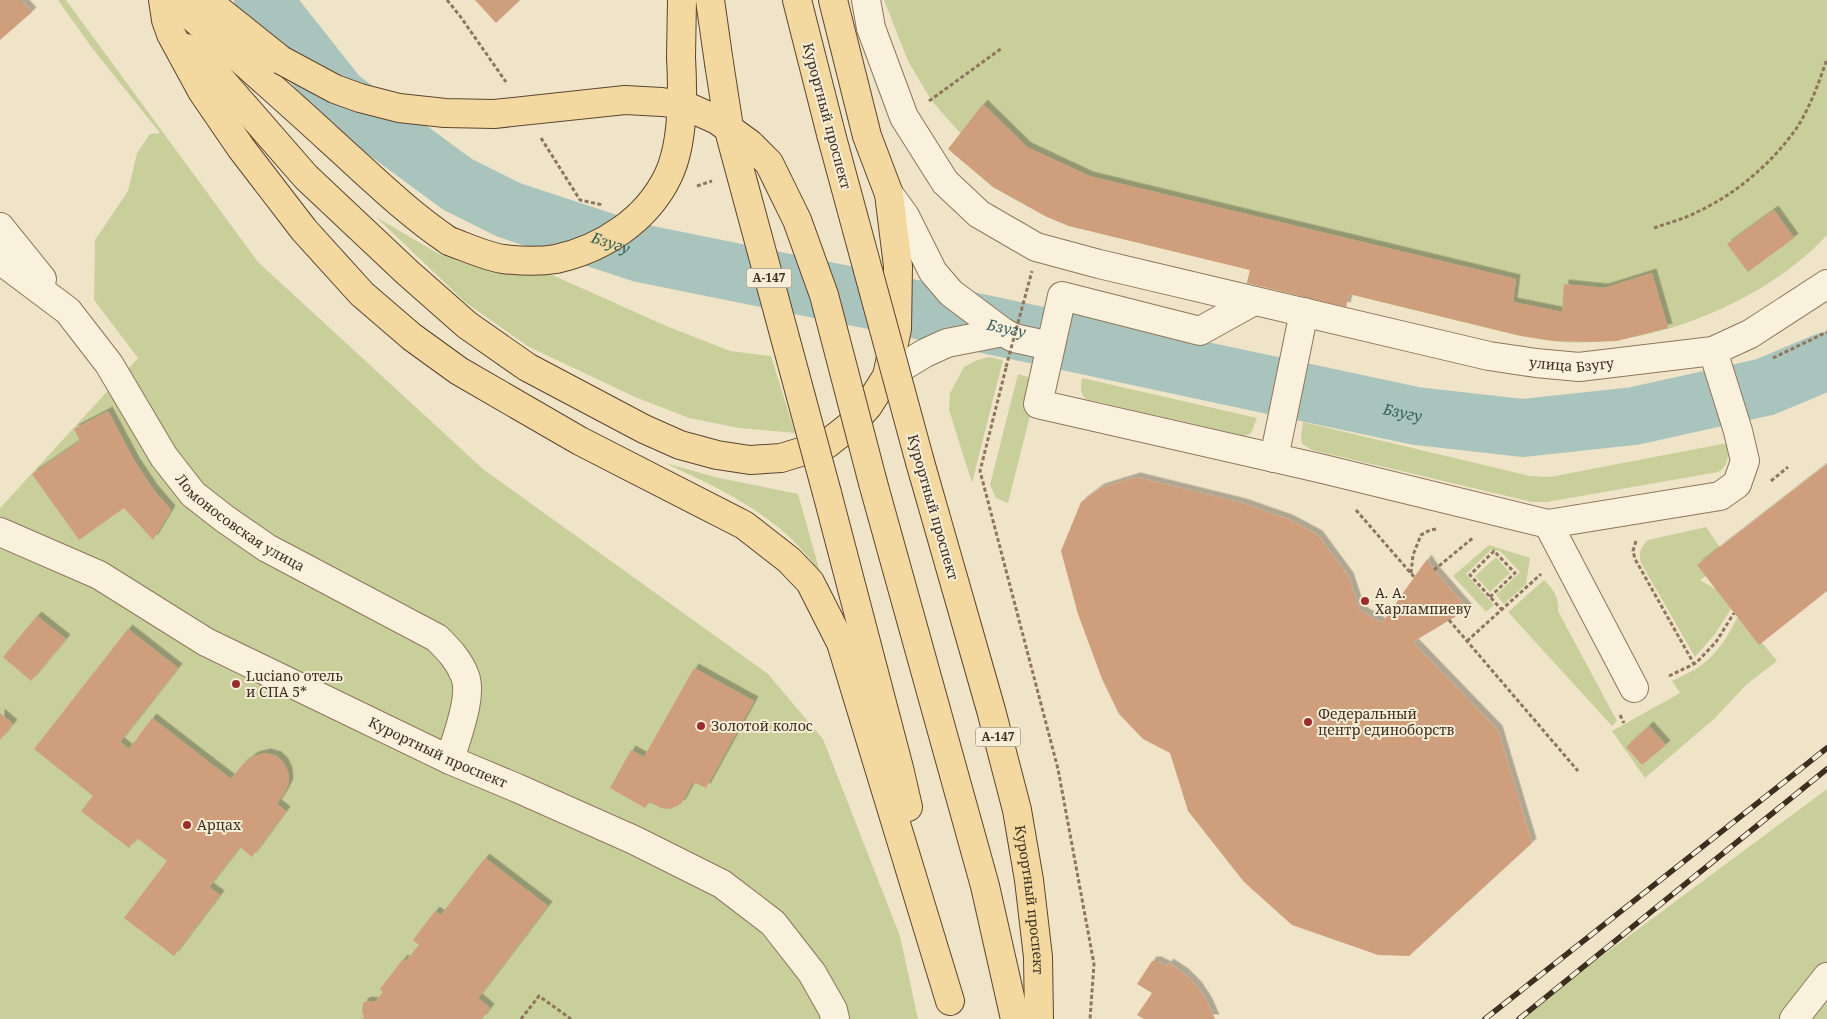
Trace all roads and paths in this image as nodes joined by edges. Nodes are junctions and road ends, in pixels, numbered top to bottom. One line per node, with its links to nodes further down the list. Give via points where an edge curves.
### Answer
1 (163, 0): 10 (main road, А-147)
2 (173, 0): 5 (main road, bridge, via 421,222 449,241 500,258 530,261 556,258 609,238 634,222 659,192 676,149 683,96)
3 (195, 0): 64 (main road, bridge, via 211,4 281,60 335,89 360,98 399,108 445,113 494,114 624,100 684,105 717,120 750,144 769,163 797,220 824,295 985,886)
4 (447, 0): 13 (path)
5 (682, 0)
6 (710, 0): 60 (main road, А-147, bridge, via 730,134 899,768)
7 (797, 0): 65 (main road, Курортный проспект / А-147, bridge, via 1017,810 1030,880 1038,957)
8 (833, 0): 18 (main road, via 867,136)
9 (866, 0): 14 (street, улица Бзугу, via 871,28)
10 (171, 34): 33 (main road, via 217,75 306,177 467,325 527,367 644,429 680,445 717,456 750,460 782,458 826,444 845,430 868,406); 60 (main road, А-147, via 202,90 241,148 304,230 369,300 412,337 467,376 580,441 744,524 789,560 810,582 841,643)
11 (1002, 48): 14 (path)
12 (1827, 59): 21 (path, via 1817,88 1797,127 1771,160 1734,191 1697,212)
13 (506, 82)
14 (904, 116): 25 (street, улица Бзугу, via 945,182 960,197 980,214 1036,247)
15 (538, 133): 19 (path, via 580,200)
16 (717, 180): 17 (path)
17 (689, 188)
18 (889, 194): 29 (street, via 905,216 933,272 951,293); 33 (main road, bridge, via 898,266 897,329)
19 (611, 205)
20 (0, 227): 26 (street)
21 (1654, 228)
22 (0, 260): 26 (street, Ломоносовская улица)
23 (1032, 271): 29 (path, bridge)
24 (1827, 284): 31 (street, улица Бзугу, via 1750,334)
25 (1254, 301): 27 (street, улица Бзугу); 30 (street, via 1200,331 1062,296)
26 (68, 311): 57 (street, Ломоносовская улица, via 109,364 164,457 193,494 267,548 437,638 454,656 466,677 467,698)
27 (1304, 312): 31 (street, улица Бзугу, via 1490,356 1536,363 1579,367); 34 (street)
28 (1827, 332): 32 (path)
29 (1008, 335): 30 (street); 33 (street, via 947,343); 66 (path, bridge, via 1006,367 980,471 1058,769 1094,964)
30 (1050, 346): 34 (street, via 1038,404)
31 (1713, 351): 38 (street, via 1745,461 1737,484 1720,496)
32 (1765, 362)
33 (887, 376)
34 (1274, 458): 38 (street)
35 (1788, 467): 36 (path)
36 (1766, 486)
37 (1352, 505): 45 (path)
38 (1548, 524): 54 (street)
39 (1438, 529): 45 (path, via 1421,535 1413,555)
40 (0, 532): 57 (street, Курортный проспект, via 99,575 206,642)
41 (1469, 534): 43 (path, via 1476,536)
42 (1638, 537): 52 (path, via 1633,551 1635,559)
43 (1434, 570)
44 (1544, 571): 48 (path)
45 (1411, 573): 46 (path)
46 (1415, 578)
47 (1490, 597): 47 (path, via 1470,575 1494,551 1515,573); 48 (path)
48 (1502, 610): 51 (path)
49 (1734, 613): 52 (path, via 1716,642)
50 (1449, 620): 51 (path)
51 (1467, 641): 58 (path)
52 (1694, 664): 53 (path)
53 (1669, 676)
54 (1634, 688)
55 (1620, 715): 56 (path)
56 (1624, 723)
57 (450, 760): 63 (street, Курортный проспект, via 634,840 722,884 773,923 812,973)
58 (1578, 771)
59 (1827, 977): 67 (street)
60 (952, 1010)
61 (521, 1019): 62 (path, via 539,996)
62 (571, 1019)
63 (835, 1019)
64 (1016, 1019)
65 (1039, 1019)
66 (1090, 1019)
67 (1794, 1019)

